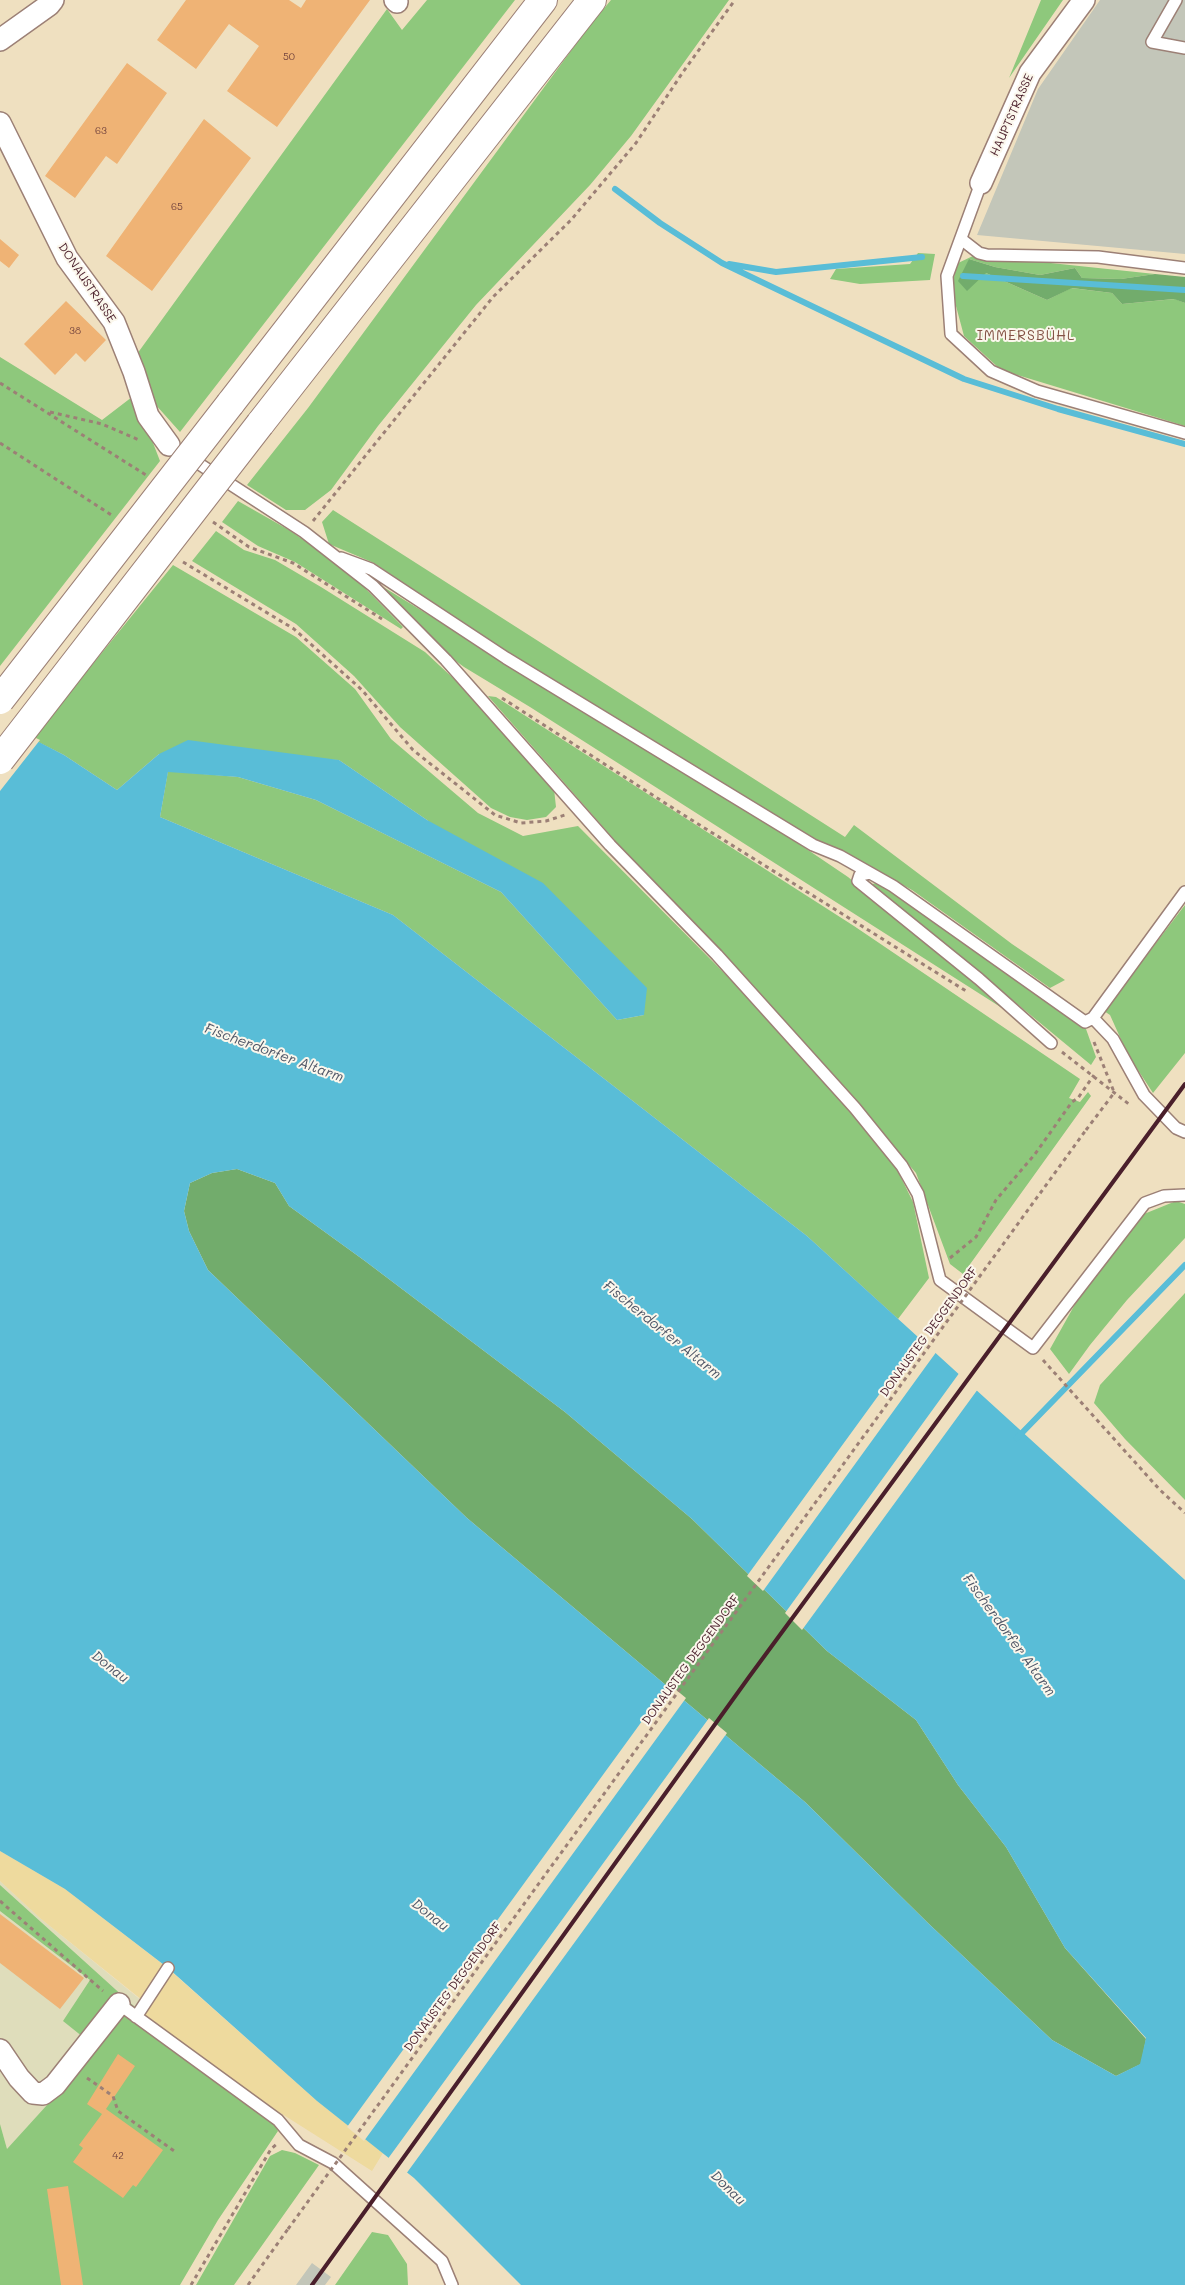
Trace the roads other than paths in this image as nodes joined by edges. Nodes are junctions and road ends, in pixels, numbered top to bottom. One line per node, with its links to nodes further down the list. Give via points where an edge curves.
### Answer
1 (53, 0): 6 (street)
2 (543, 0): 15 (highway, bridge)
3 (592, 0): 16 (highway, bridge)
4 (1084, 0): 9 (street, HAUPTSTRASSE, via 1030,73)
5 (1178, 2): 7 (lane, via 1152,42)
6 (0, 40)
7 (1185, 48)
8 (0, 123): 13 (street, DONAUSTRASSE, via 67,258 114,322 148,416)
9 (981, 183): 10 (lane)
10 (961, 239): 11 (lane, via 987,255 1098,257); 12 (lane, via 947,276 951,334 991,371 1037,391)
11 (1185, 268)
12 (1185, 433)
13 (169, 444): 14 (lane, via 304,532)
14 (334, 556): 17 (lane, via 371,569 506,658 805,840); 22 (lane, via 373,586 446,660 578,810 723,962 855,1108 902,1166 918,1194 940,1280 1033,1348 1145,1203 1164,1196)
15 (0, 700)
16 (0, 760)
17 (870, 872): 19 (lane, via 1085,1022); 20 (lane, via 860,875 858,881 979,979)
18 (1185, 892): 19 (lane)
19 (1093, 1018): 21 (lane, via 1113,1040 1144,1094 1176,1128)
20 (1051, 1043)
21 (1185, 1132)
22 (1185, 1195)
23 (168, 1968): 25 (lane)
24 (119, 2004): 25 (lane); 26 (street, via 55,2085 43,2094 33,2093)
25 (136, 2017): 27 (lane, via 278,2120 299,2145 333,2163 442,2261)
26 (0, 2050)
27 (452, 2285)

